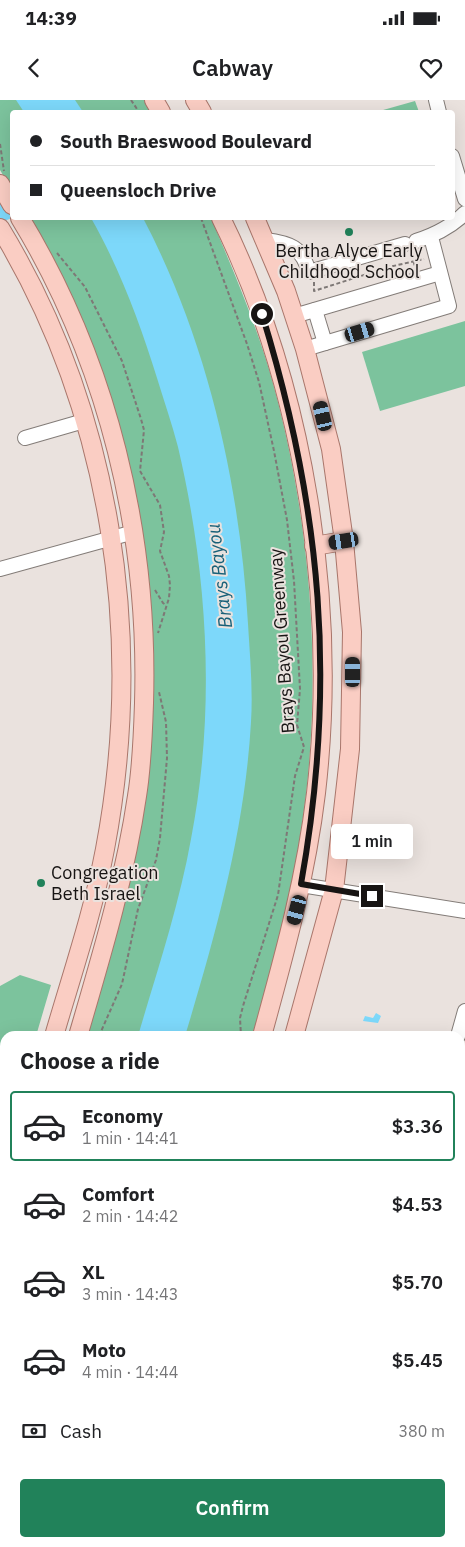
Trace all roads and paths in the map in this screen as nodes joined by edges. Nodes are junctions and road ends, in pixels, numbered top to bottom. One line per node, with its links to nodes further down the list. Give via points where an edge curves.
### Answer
1 (0, 144): 3 (path)
2 (455, 166): 5 (street)
3 (2, 181): 4 (main road)
4 (10, 199)
5 (465, 199)
6 (465, 213): 12 (street, via 454,224)
7 (21, 220): 17 (main road)
8 (202, 220): 40 (path, Brays Bayou Greenway, via 247,344 274,450 294,581 300,689 297,725 304,747 295,776 278,894 243,1006)
9 (222, 220): 15 (main road)
10 (256, 220): 13 (main road)
11 (0, 228): 19 (main road)
12 (431, 236): 14 (street, via 418,249); 16 (street)
13 (265, 240): 14 (street, via 283,242 294,248 305,257 309,272); 15 (main road); 21 (main road)
14 (407, 246): 18 (path)
15 (238, 252): 30 (main road, via 264,322 295,434)
16 (440, 273): 18 (street); 22 (street, via 449,306)
17 (54, 279): 19 (main road); 24 (main road, via 82,343)
18 (419, 279): 20 (street)
19 (34, 289): 25 (main road, via 66,361)
20 (315, 310): 21 (street); 22 (street)
21 (294, 316): 23 (main road)
22 (325, 343): 23 (street)
23 (305, 349): 29 (main road, via 330,449)
24 (101, 398): 25 (main road); 27 (main road, via 119,458)
25 (82, 413): 26 (street); 28 (main road)
26 (25, 438)
27 (134, 532): 28 (street); 36 (main road, via 143,626 142,752 138,795 119,893)
28 (112, 538): 31 (street); 35 (main road, via 120,605 119,742 104,850)
29 (344, 541): 30 (main road); 33 (main road, via 352,632 353,691 350,749)
30 (314, 546): 32 (main road, via 319,595 322,711 316,792)
31 (0, 569)
32 (301, 884): 33 (street); 41 (main road, via 297,910)
33 (334, 890): 34 (street); 42 (main road)
34 (465, 911)
35 (74, 966): 36 (main road); 38 (main road)
36 (96, 973): 39 (main road)
37 (465, 1011): 43 (street)
38 (55, 1031)
39 (79, 1031)
40 (241, 1031)
41 (263, 1031)
42 (295, 1031)
43 (459, 1031)

